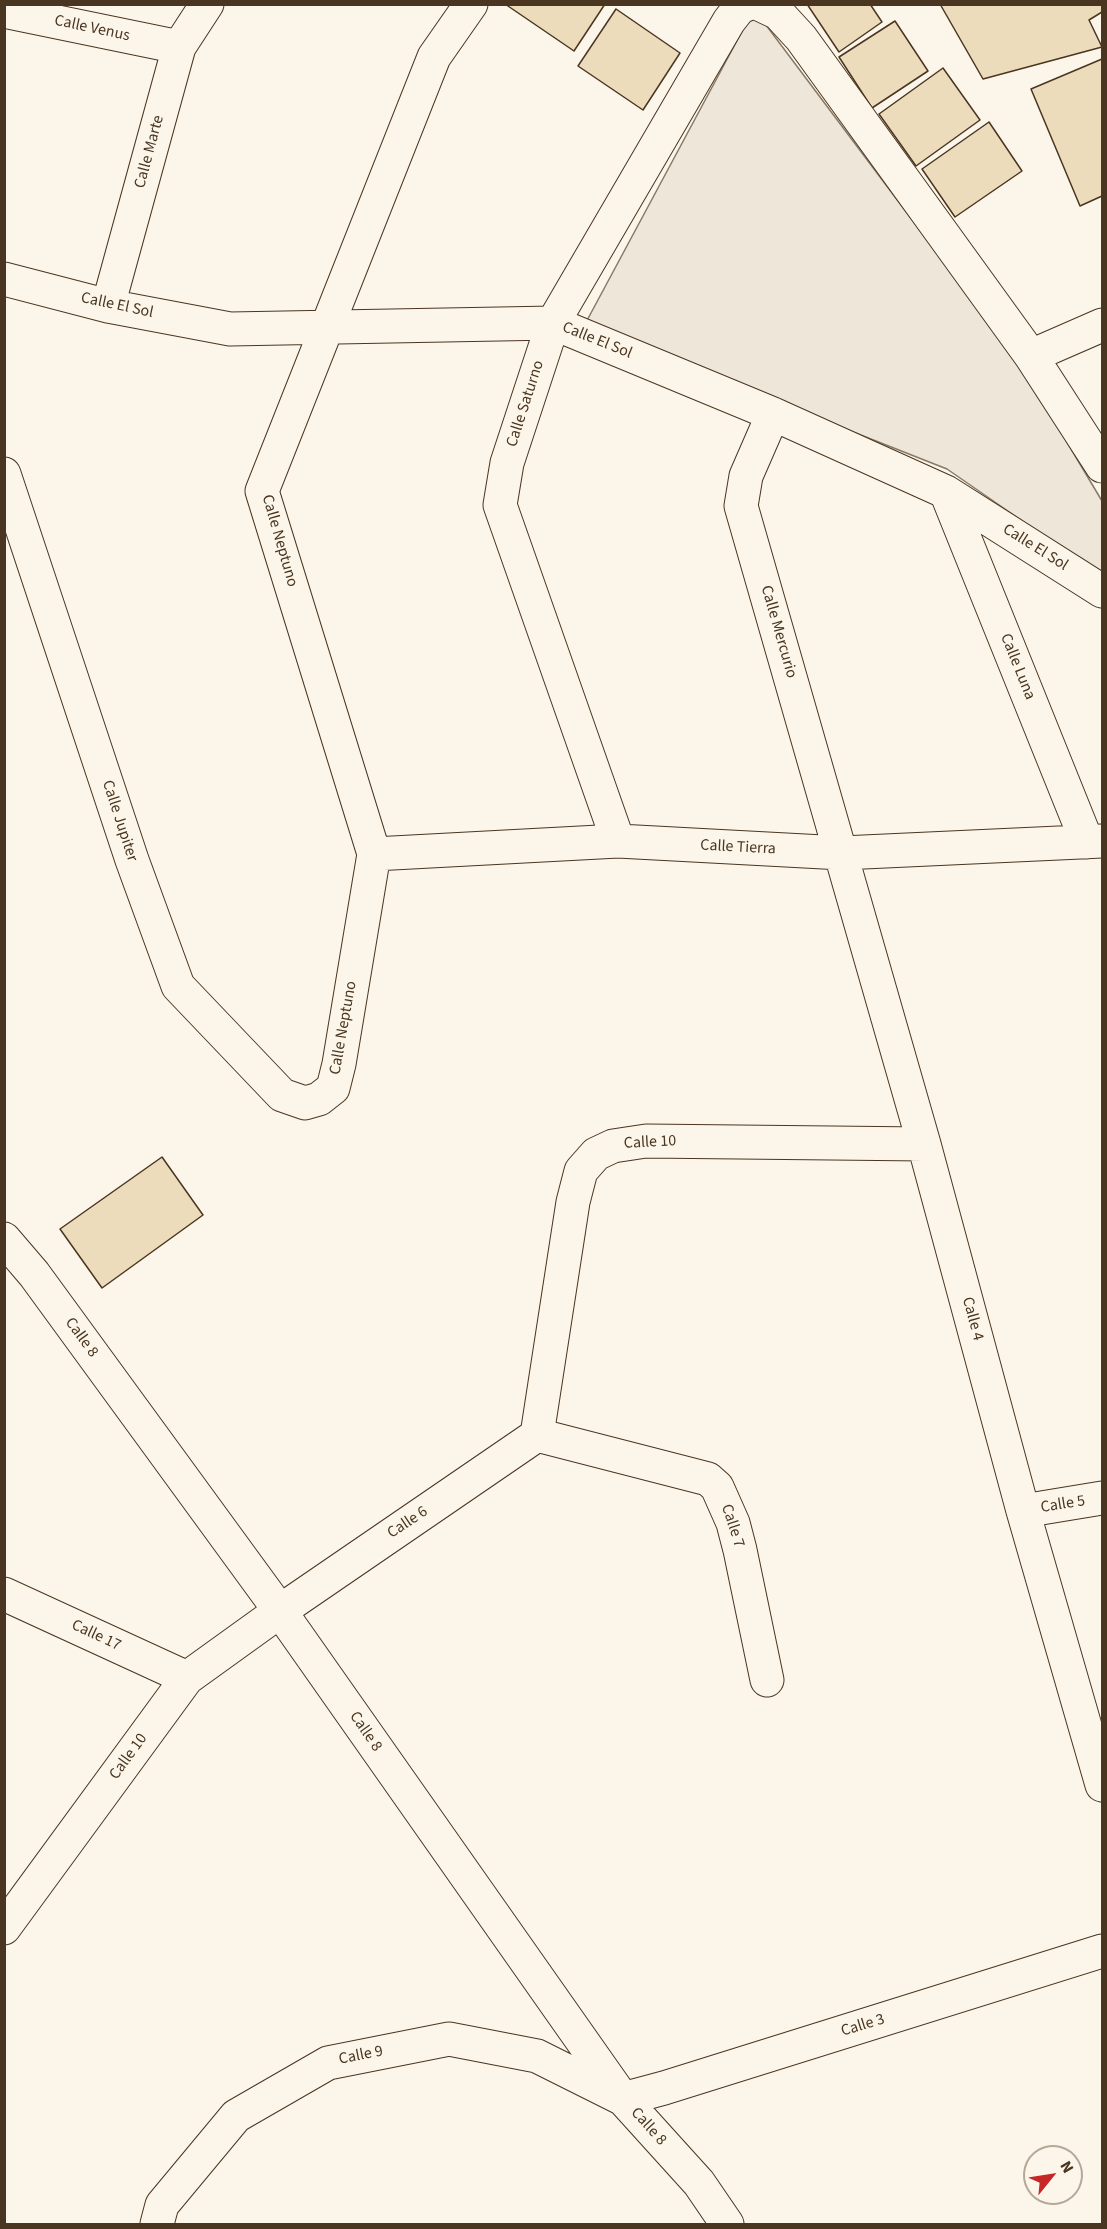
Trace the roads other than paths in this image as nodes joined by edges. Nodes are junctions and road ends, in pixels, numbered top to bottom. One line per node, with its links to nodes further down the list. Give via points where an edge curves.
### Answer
1 (207, 4): 6 (street, Calle Marte)
2 (471, 4): 10 (street, Calle Neptuno, via 434,57)
3 (748, 4): 9 (street, Calle Saturno, via 740,7 729,21)
4 (759, 4): 12 (street, via 778,13 801,38)
5 (4, 10): 6 (street, Calle Venus)
6 (179, 47): 8 (street, Calle Marte)
7 (4, 279): 8 (street, Calle El Sol)
8 (108, 306): 10 (street, Calle El Sol, via 230,329)
9 (553, 323): 10 (street, Calle El Sol); 13 (street, Calle El Sol); 18 (street, Calle Saturno, via 507,462 501,505)
10 (329, 326): 21 (street, Calle Neptuno, via 262,491)
11 (1102, 326): 12 (street)
12 (1031, 356): 14 (street)
13 (773, 414): 16 (street, Calle El Sol); 20 (street, Calle Mercurio, via 746,476 741,506)
14 (1102, 466)
15 (4, 474): 22 (street, Calle Jupiter, via 132,860 178,986 282,1095 305,1103)
16 (946, 492): 17 (street, Calle El Sol); 19 (street, Calle Luna)
17 (1102, 591)
18 (618, 842): 20 (street, Calle Tierra); 21 (street, Calle Tierra)
19 (1095, 842): 20 (street, Calle Tierra)
20 (842, 853): 23 (street, Calle 4)
21 (374, 854): 22 (street, Calle Neptuno, via 339,1064 333,1088)
22 (319, 1099)
23 (924, 1144): 25 (street, Calle 10, via 646,1141 613,1146 596,1154 581,1171 573,1202); 27 (street, Calle 4)
24 (4, 1239): 29 (street, Calle 8, via 34,1274)
25 (537, 1435): 29 (street, Calle 6); 31 (street, Calle 7, via 708,1479 717,1487 740,1550)
26 (1102, 1498): 27 (street, Calle 5)
27 (1023, 1511): 32 (street, Calle 4)
28 (4, 1594): 30 (street, Calle 17)
29 (280, 1611): 30 (street, Calle 10); 35 (street, Calle 8)
30 (187, 1678): 33 (street, Calle 10)
31 (767, 1680)
32 (1102, 1785)
33 (4, 1928)
34 (1102, 1951): 35 (street, Calle 3)
35 (623, 2099): 36 (street, Calle 9, via 537,2056 449,2039 328,2063 236,2116 162,2205); 37 (street, Calle 8, via 699,2183)
36 (157, 2224)
37 (727, 2224)

